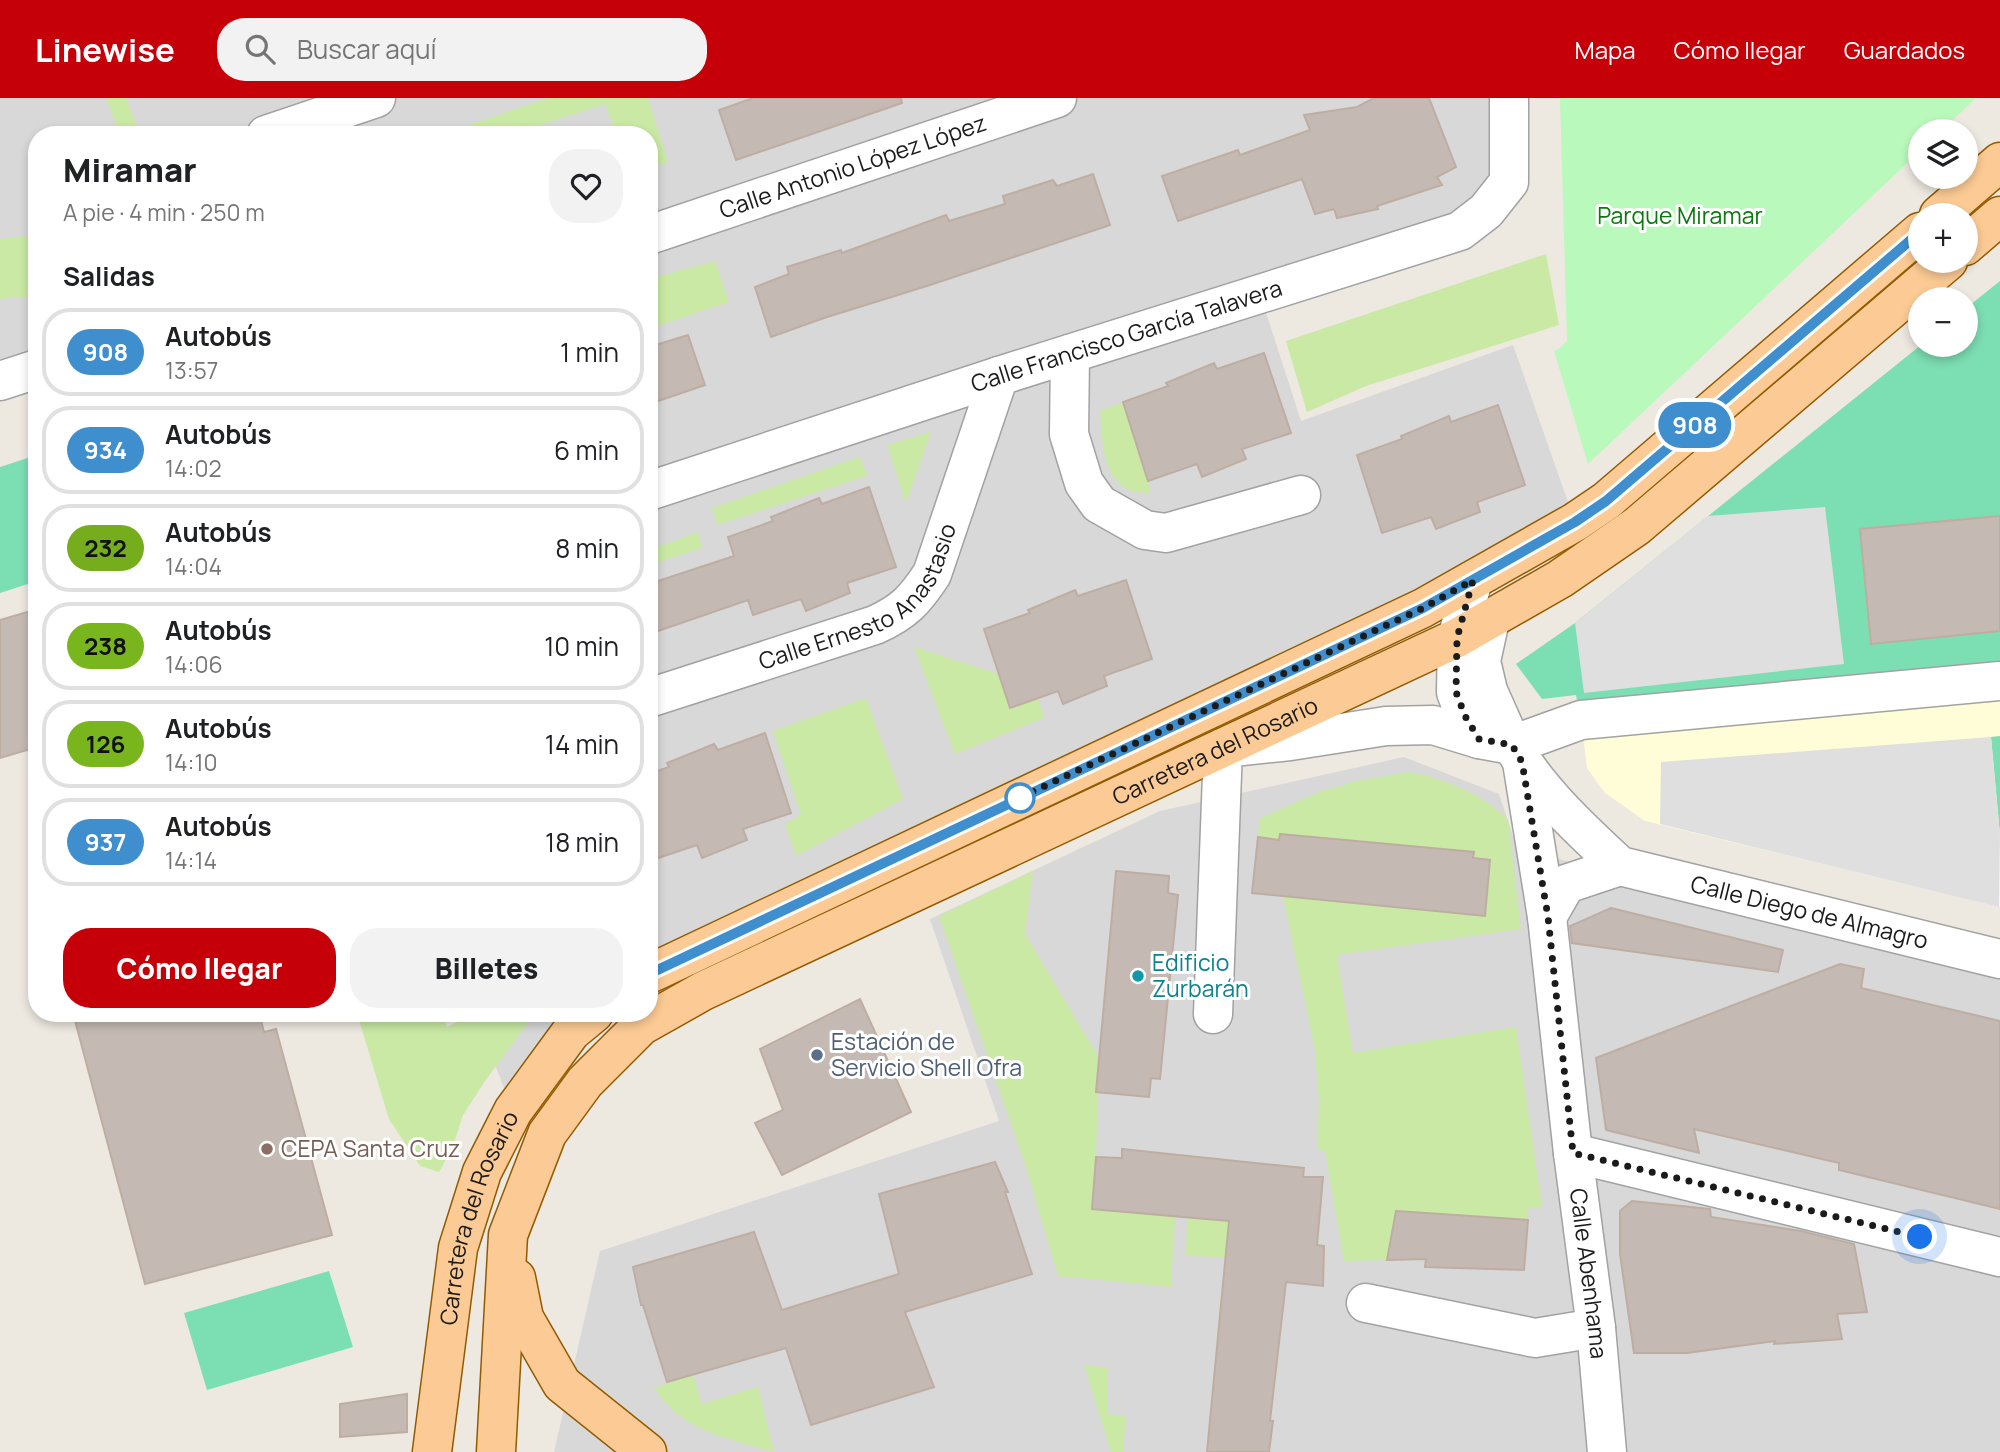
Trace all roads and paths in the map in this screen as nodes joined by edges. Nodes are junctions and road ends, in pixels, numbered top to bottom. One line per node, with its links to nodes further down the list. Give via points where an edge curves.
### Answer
1 (376, 98): 4 (street)
2 (1057, 98): 8 (street, Calle Antonio López López)
3 (1508, 98): 12 (street, Calle Francisco García Talavera, via 1509,182 1486,211 1460,230)
4 (293, 126)
5 (2000, 162): 6 (main road)
6 (1953, 203)
7 (2000, 216): 9 (main road)
8 (658, 232)
9 (1978, 235)
10 (1908, 242): 18 (main road, Carretera del Rosario, via 1606,501)
11 (1934, 273): 19 (main road, Carretera del Rosario, via 1637,526 1560,579)
12 (1070, 354): 14 (street, Calle Francisco García Talavera); 17 (street, via 1069,434 1084,483 1099,504 1146,530 1166,533)
13 (28, 372): 15 (street)
14 (999, 376): 16 (street, Calle Francisco García Talavera); 21 (street, Calle Ernesto Anastasio, via 932,574 916,599 875,625)
15 (0, 381)
16 (658, 488)
17 (1301, 495)
18 (1473, 580): 19 (street, Calle Diego de Almagro); 27 (main road, Carretera del Rosario)
19 (1473, 629): 22 (main road, Carretera del Rosario); 23 (street, Calle Diego de Almagro, via 1456,692 1465,716)
20 (2000, 681): 23 (street, via 1581,720)
21 (658, 695)
22 (1223, 748): 23 (street, via 1387,726 1433,725); 28 (street); 29 (main road, Carretera del Rosario, via 703,991)
23 (1504, 749): 24 (street, Calle Diego de Almagro); 25 (street, Calle Abenhama)
24 (1620, 866): 25 (street, via 1566,884); 26 (street, Calle Diego de Almagro)
25 (1548, 917): 32 (street, Calle Abenhama)
26 (2000, 959)
27 (658, 970)
28 (1213, 1014)
29 (658, 1017)
30 (583, 1022): 37 (main road, Carretera del Rosario, via 513,1111 482,1172 458,1248)
31 (650, 1022): 33 (main road, Carretera del Rosario, via 585,1082 547,1134)
32 (1573, 1153): 34 (street); 36 (street, Calle Abenhama)
33 (508, 1235): 40 (main road, Carretera del Rosario); 41 (main road, Carretera del Rosario, via 524,1318 562,1384)
34 (2000, 1257)
35 (1366, 1303): 36 (street, via 1535,1338)
36 (1596, 1328): 42 (street, Calle Abenhama)
37 (437, 1413): 38 (main road, Carretera del Rosario); 39 (main road)
38 (432, 1452)
39 (454, 1452)
40 (496, 1452)
41 (647, 1452)
42 (1607, 1452)

